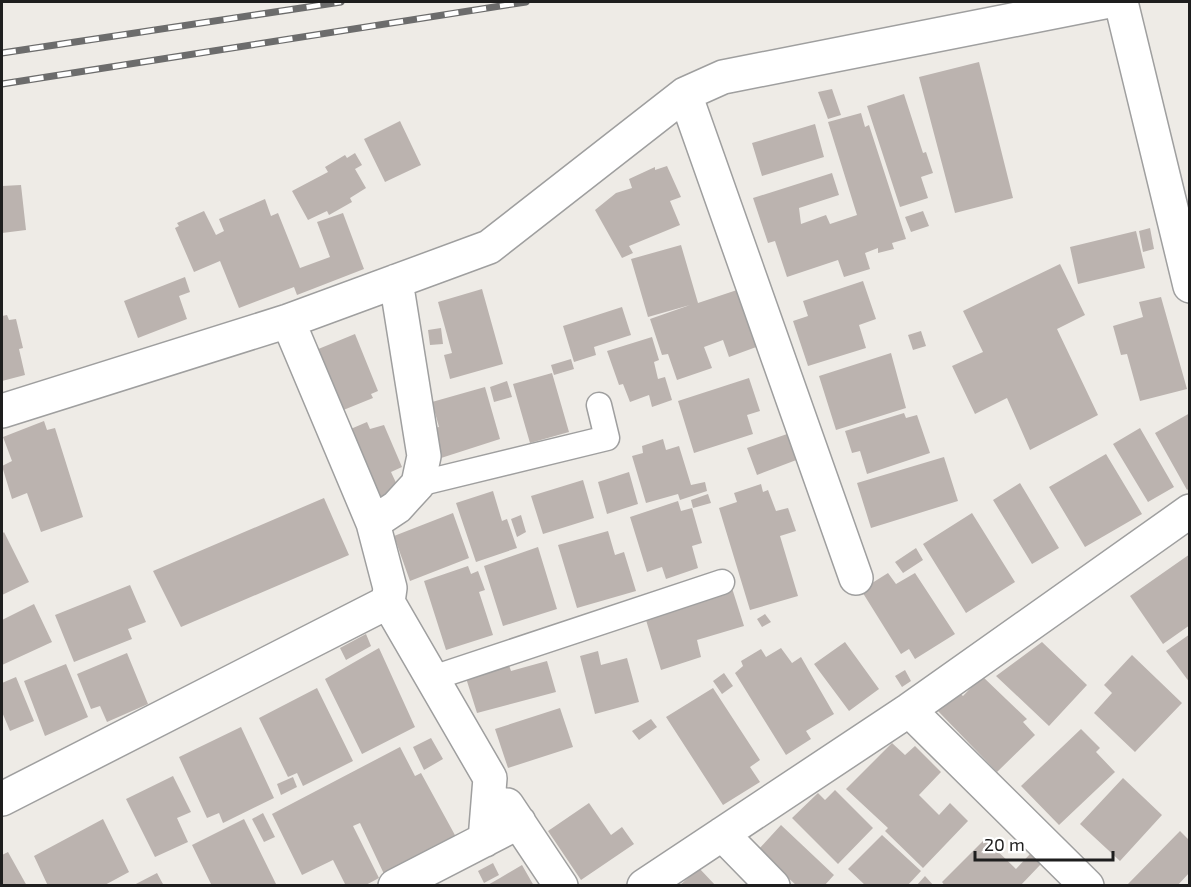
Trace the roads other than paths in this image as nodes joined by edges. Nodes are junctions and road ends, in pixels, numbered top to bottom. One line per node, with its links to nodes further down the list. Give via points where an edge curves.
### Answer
1 (1104, 2): 3 (street, via 723,77)
2 (1122, 2): 5 (street)
3 (686, 94): 4 (street, via 489,247); 12 (street)
4 (396, 281): 6 (street); 9 (street, via 424,456)
5 (1190, 286)
6 (288, 321): 8 (street); 11 (street)
7 (599, 405): 9 (lane, via 607,438)
8 (2, 411)
9 (418, 484): 11 (street, via 397,507)
10 (1190, 511): 16 (street)
11 (373, 523): 14 (street, via 390,588)
12 (856, 578)
13 (722, 582): 15 (lane)
14 (388, 602): 15 (street); 18 (street)
15 (432, 678): 17 (street)
16 (909, 710): 20 (street); 26 (street)
17 (490, 778): 19 (street); 21 (street)
18 (2, 799)
19 (519, 822): 21 (street); 23 (street)
20 (722, 834): 24 (street); 25 (street)
21 (485, 840): 22 (street)
22 (395, 885)
23 (561, 885)
24 (644, 885)
25 (773, 885)
26 (1087, 885)

